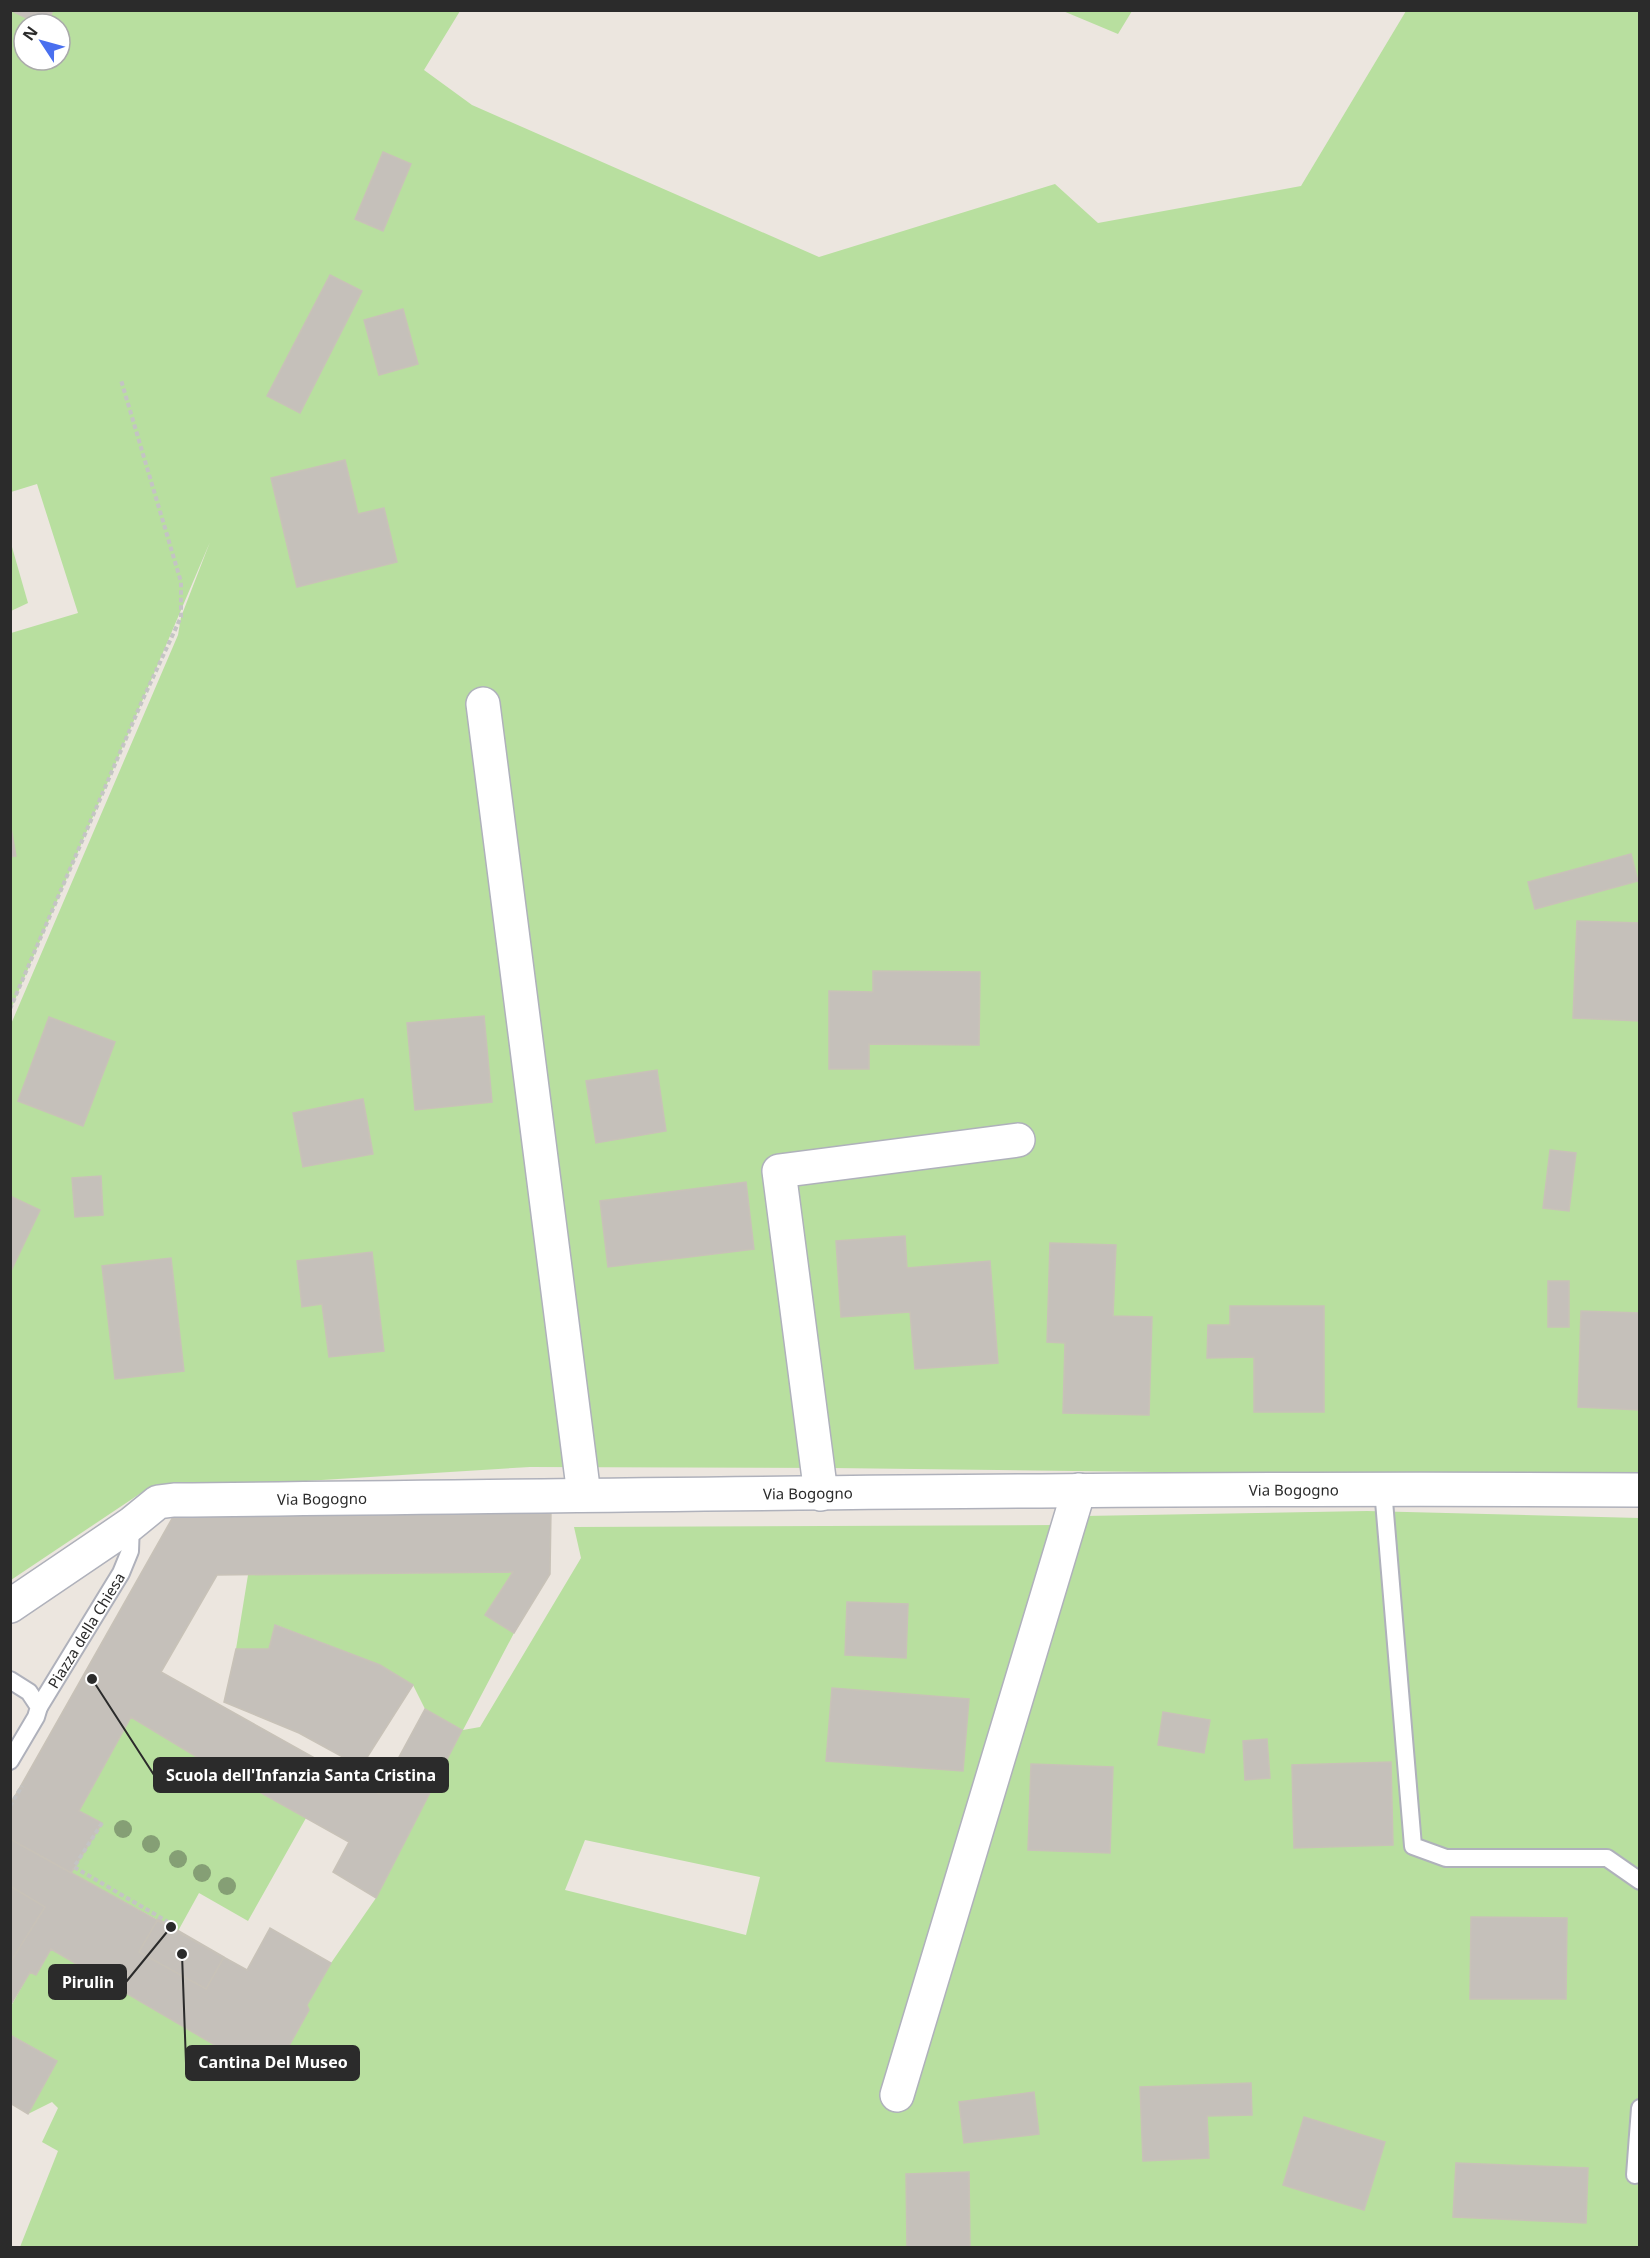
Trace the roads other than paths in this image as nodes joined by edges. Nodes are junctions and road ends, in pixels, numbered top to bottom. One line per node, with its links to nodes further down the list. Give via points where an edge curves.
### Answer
1 (483, 704): 7 (street)
2 (1018, 1140): 6 (street, via 779,1171)
3 (1383, 1489): 4 (street, Via Bogogno); 5 (street, Via Bogogno); 13 (lane, via 1413,1846 1446,1858 1608,1858)
4 (1640, 1490)
5 (1079, 1491): 6 (street, Via Bogogno); 14 (street)
6 (821, 1494): 7 (street, Via Bogogno)
7 (584, 1495): 8 (street, Via Bogogno, via 174,1500 158,1502)
8 (131, 1538): 9 (street, Via Bogogno); 11 (lane, Piazza della Chiesa, via 121,1572)
9 (10, 1606)
10 (10, 1680): 11 (lane, Piazza della Chiesa, via 29,1692)
11 (39, 1707): 12 (lane, Piazza della Chiesa)
12 (10, 1761)
13 (1640, 1881)
14 (897, 2095)
15 (1640, 2108): 16 (lane)
16 (1635, 2175)

